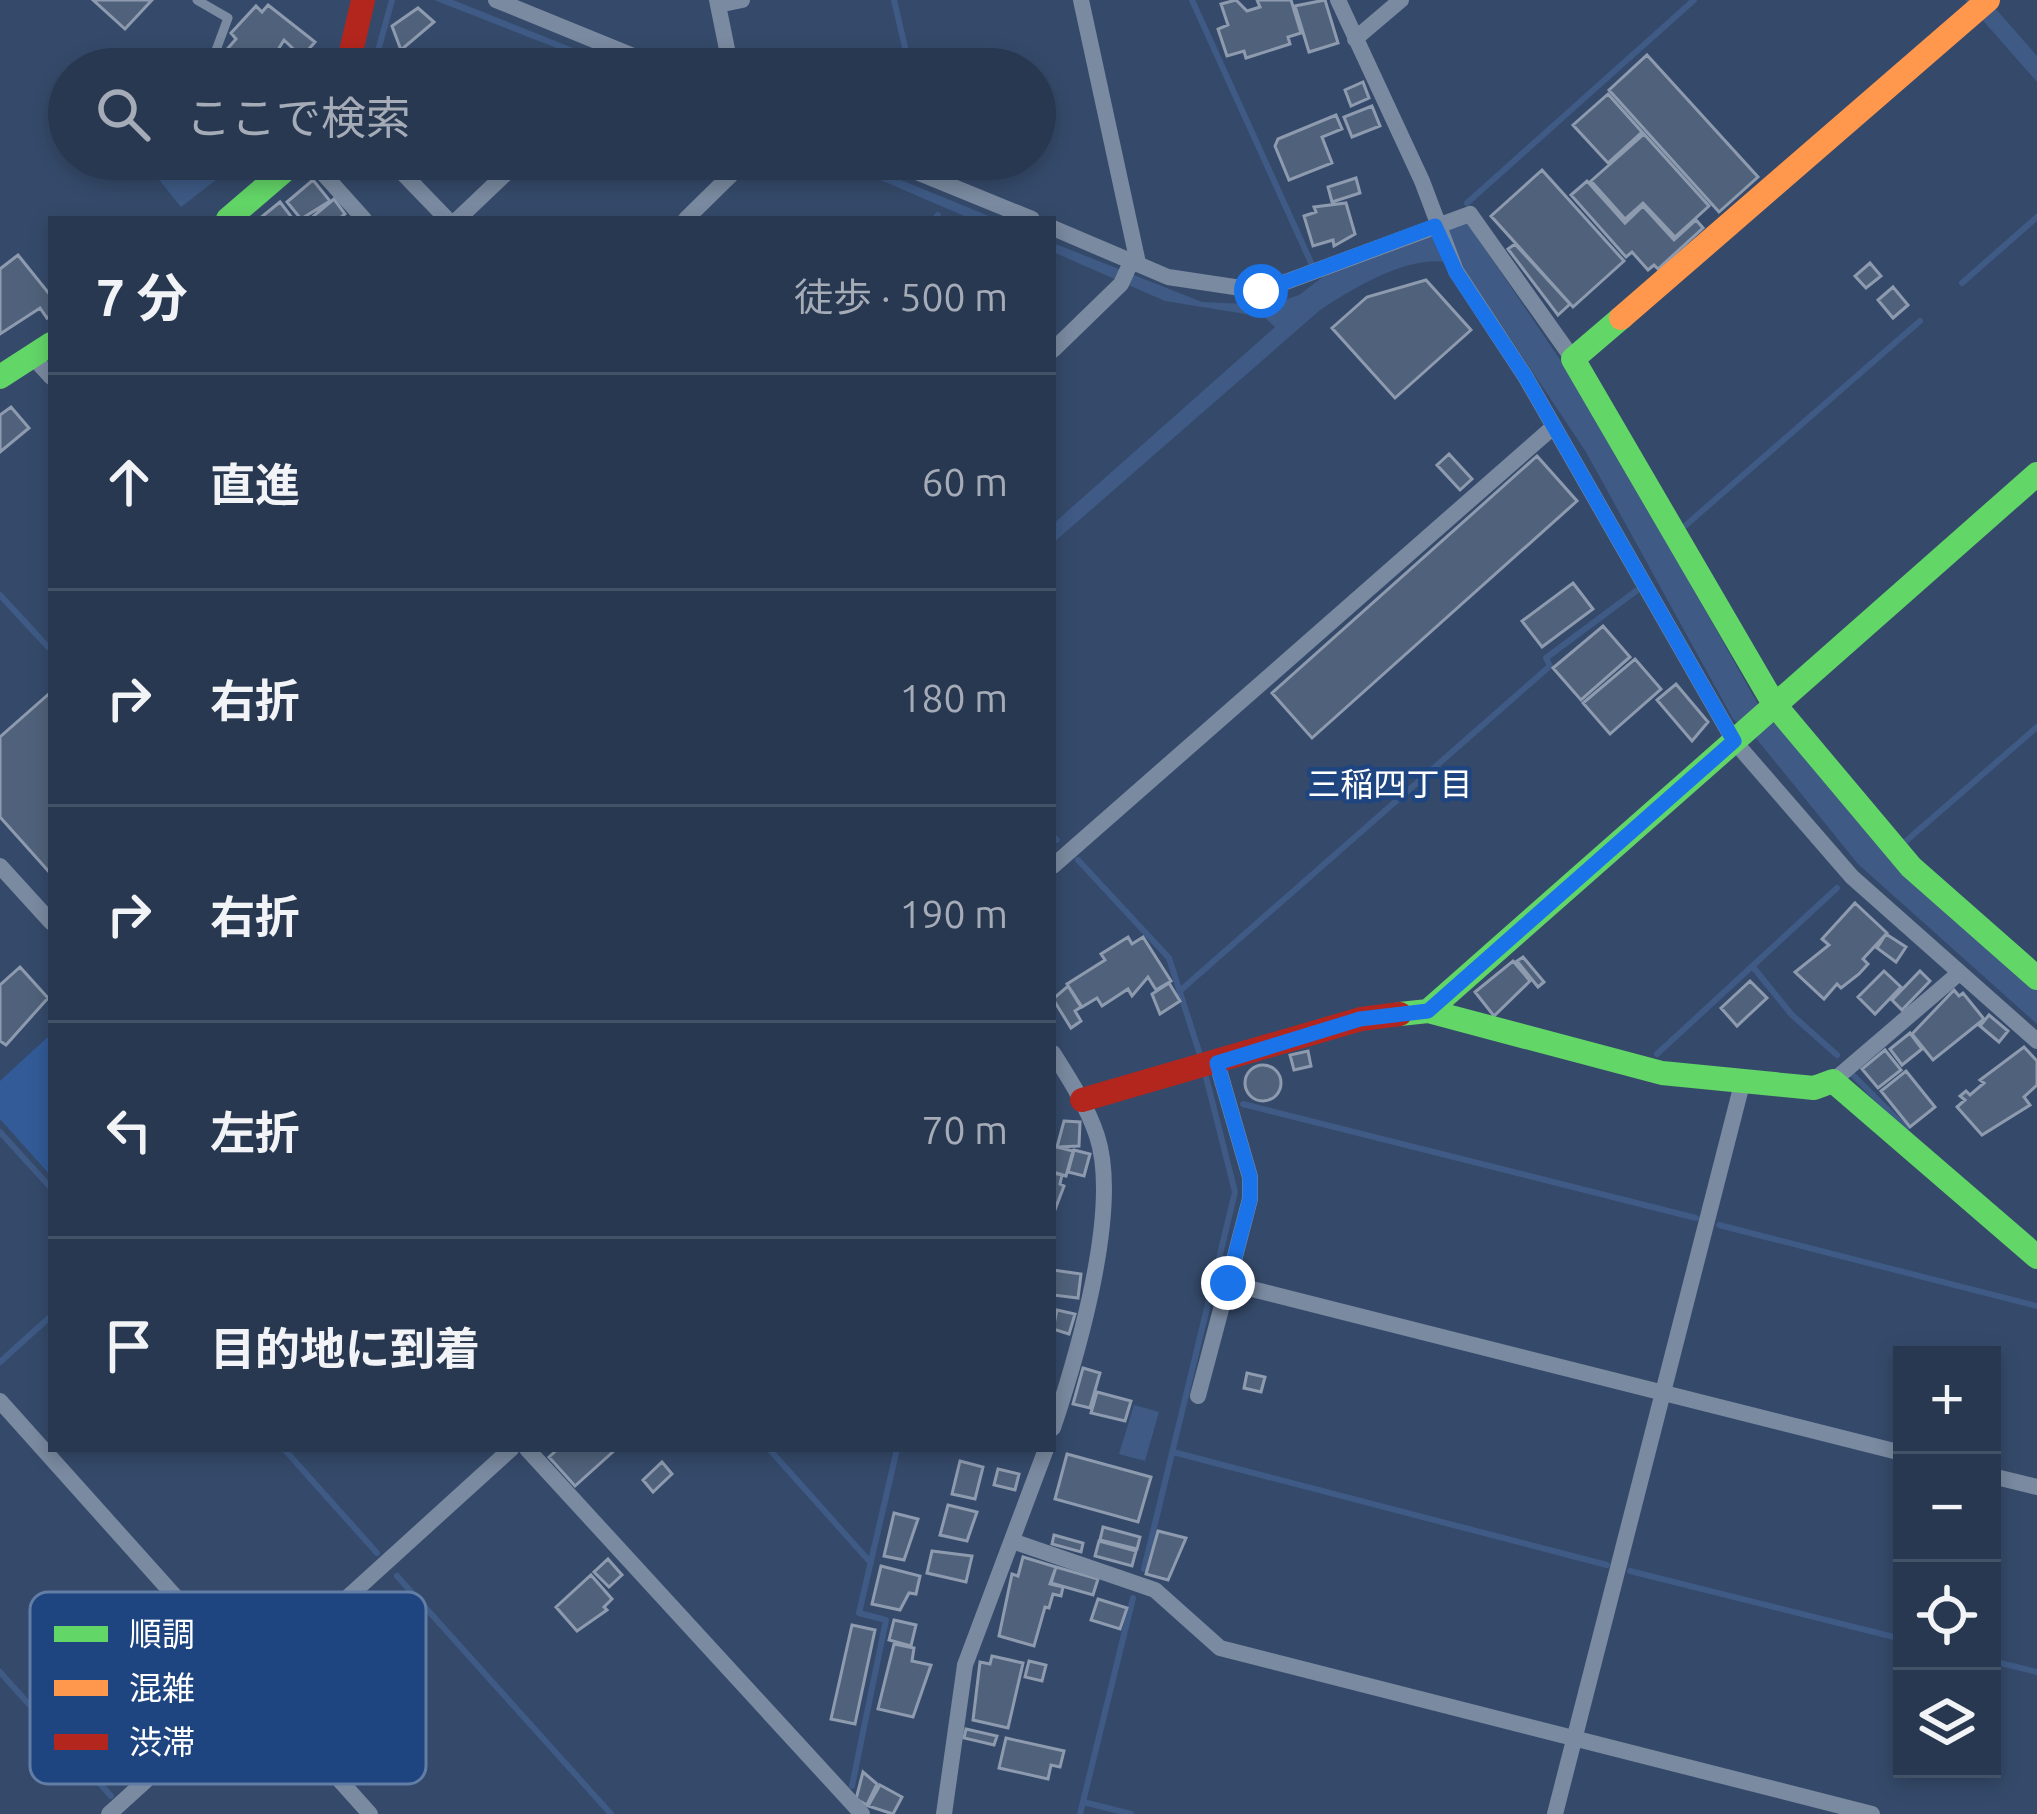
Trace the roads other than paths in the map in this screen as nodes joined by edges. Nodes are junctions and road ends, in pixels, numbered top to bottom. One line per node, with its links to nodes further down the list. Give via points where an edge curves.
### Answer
1 (197, 0): 11 (lane, via 228,18)
2 (363, 0): 12 (street)
3 (496, 0): 13 (street)
4 (742, 0): 9 (street)
5 (1081, 0): 29 (street)
6 (1338, 0): 10 (street)
7 (1401, 0): 10 (street)
8 (1988, 0): 32 (street)
9 (718, 3): 14 (street)
10 (1355, 38): 27 (street)
11 (217, 48)
12 (352, 48)
13 (614, 48)
14 (727, 48)
15 (274, 180): 21 (street)
16 (329, 180): 22 (street)
17 (409, 180): 23 (street)
18 (499, 180): 24 (street)
19 (726, 180): 25 (street)
20 (936, 180): 26 (street)
21 (232, 216)
22 (361, 216)
23 (444, 216)
24 (461, 216)
25 (689, 216)
26 (1025, 216)
27 (1435, 226): 29 (street, via 1261,291 1168,277); 32 (street, via 1470,214); 34 (street)
28 (1056, 228): 29 (street)
29 (1135, 261): 30 (street)
30 (1056, 347)
31 (42, 350): 33 (street)
32 (1574, 359): 36 (street)
33 (0, 376)
34 (1552, 428): 37 (street); 38 (street)
35 (2037, 474): 36 (street)
36 (1772, 706): 37 (street); 42 (street, via 1911,867)
37 (1738, 737): 41 (street, via 1852,877); 43 (street)
38 (1056, 863)
39 (0, 866): 40 (street)
40 (48, 919)
41 (1958, 974): 44 (street); 47 (street)
42 (2037, 979)
43 (1428, 1011): 46 (street, via 1360,1019); 48 (street, via 1584,1055)
44 (2037, 1041)
45 (1056, 1058): 49 (street)
46 (1217, 1063): 49 (street); 51 (street, via 1250,1177)
47 (1833, 1081): 48 (street, via 1814,1088); 50 (street)
48 (1742, 1084): 52 (street)
49 (1082, 1100): 55 (street, via 1099,1140 1104,1197 1080,1348)
50 (2037, 1257)
51 (1228, 1283): 52 (street); 53 (street)
52 (1661, 1393): 56 (street); 65 (street)
53 (1198, 1396)
54 (0, 1401): 63 (street)
55 (1056, 1419)
56 (1893, 1451)
57 (509, 1452): 64 (street)
58 (530, 1452): 70 (street)
59 (1045, 1452): 62 (street)
60 (2001, 1478): 61 (street)
61 (2037, 1487)
62 (1015, 1542): 65 (street, via 1155,1589 1220,1648); 71 (street, via 965,1665)
63 (172, 1592)
64 (354, 1592)
65 (1574, 1738): 72 (street); 73 (street)
66 (142, 1784): 68 (street)
67 (343, 1784): 69 (street)
68 (109, 1814)
69 (370, 1814)
70 (862, 1814)
71 (944, 1814)
72 (1555, 1814)
73 (1872, 1814)

